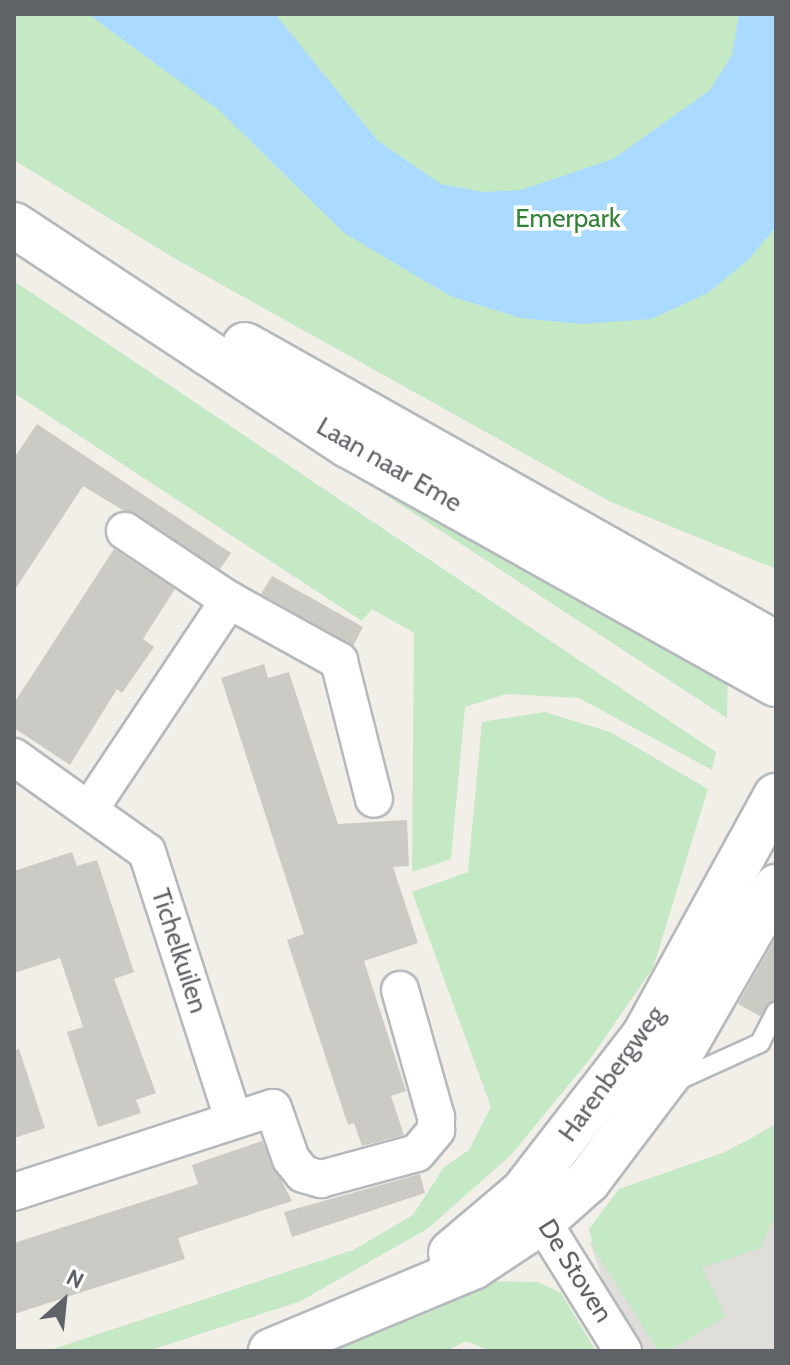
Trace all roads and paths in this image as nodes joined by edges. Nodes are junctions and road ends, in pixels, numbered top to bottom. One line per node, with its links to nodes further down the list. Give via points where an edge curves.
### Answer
1 (14, 213): 5 (street, Laan naar Eme, via 582,540)
2 (14, 225): 6 (street, Laan naar Eme, via 348,445)
3 (125, 531): 4 (street)
4 (229, 600): 9 (street, via 339,661); 10 (street)
5 (776, 644)
6 (776, 684)
7 (14, 757): 10 (street, Tichelkuilen)
8 (776, 796): 11 (street, Harenbergweg)
9 (374, 799)
10 (91, 807): 17 (street, Tichelkuilen, via 147,852)
11 (727, 882): 12 (lane); 15 (street, Harenbergweg)
12 (775, 890): 16 (street, Harenbergweg)
13 (400, 990): 17 (street, via 436,1117 436,1130 417,1153 321,1179 303,1174 291,1159 273,1108)
14 (776, 1012): 16 (lane, via 760,1043 673,1084)
15 (644, 1036): 16 (lane); 19 (street, Harenbergweg)
16 (668, 1075): 19 (street, Harenbergweg, via 633,1128)
17 (233, 1118): 18 (street)
18 (14, 1192)
19 (534, 1206): 20 (street, Harenbergweg, via 473,1267); 21 (street, De Stoven)
20 (271, 1351)
21 (623, 1351)

